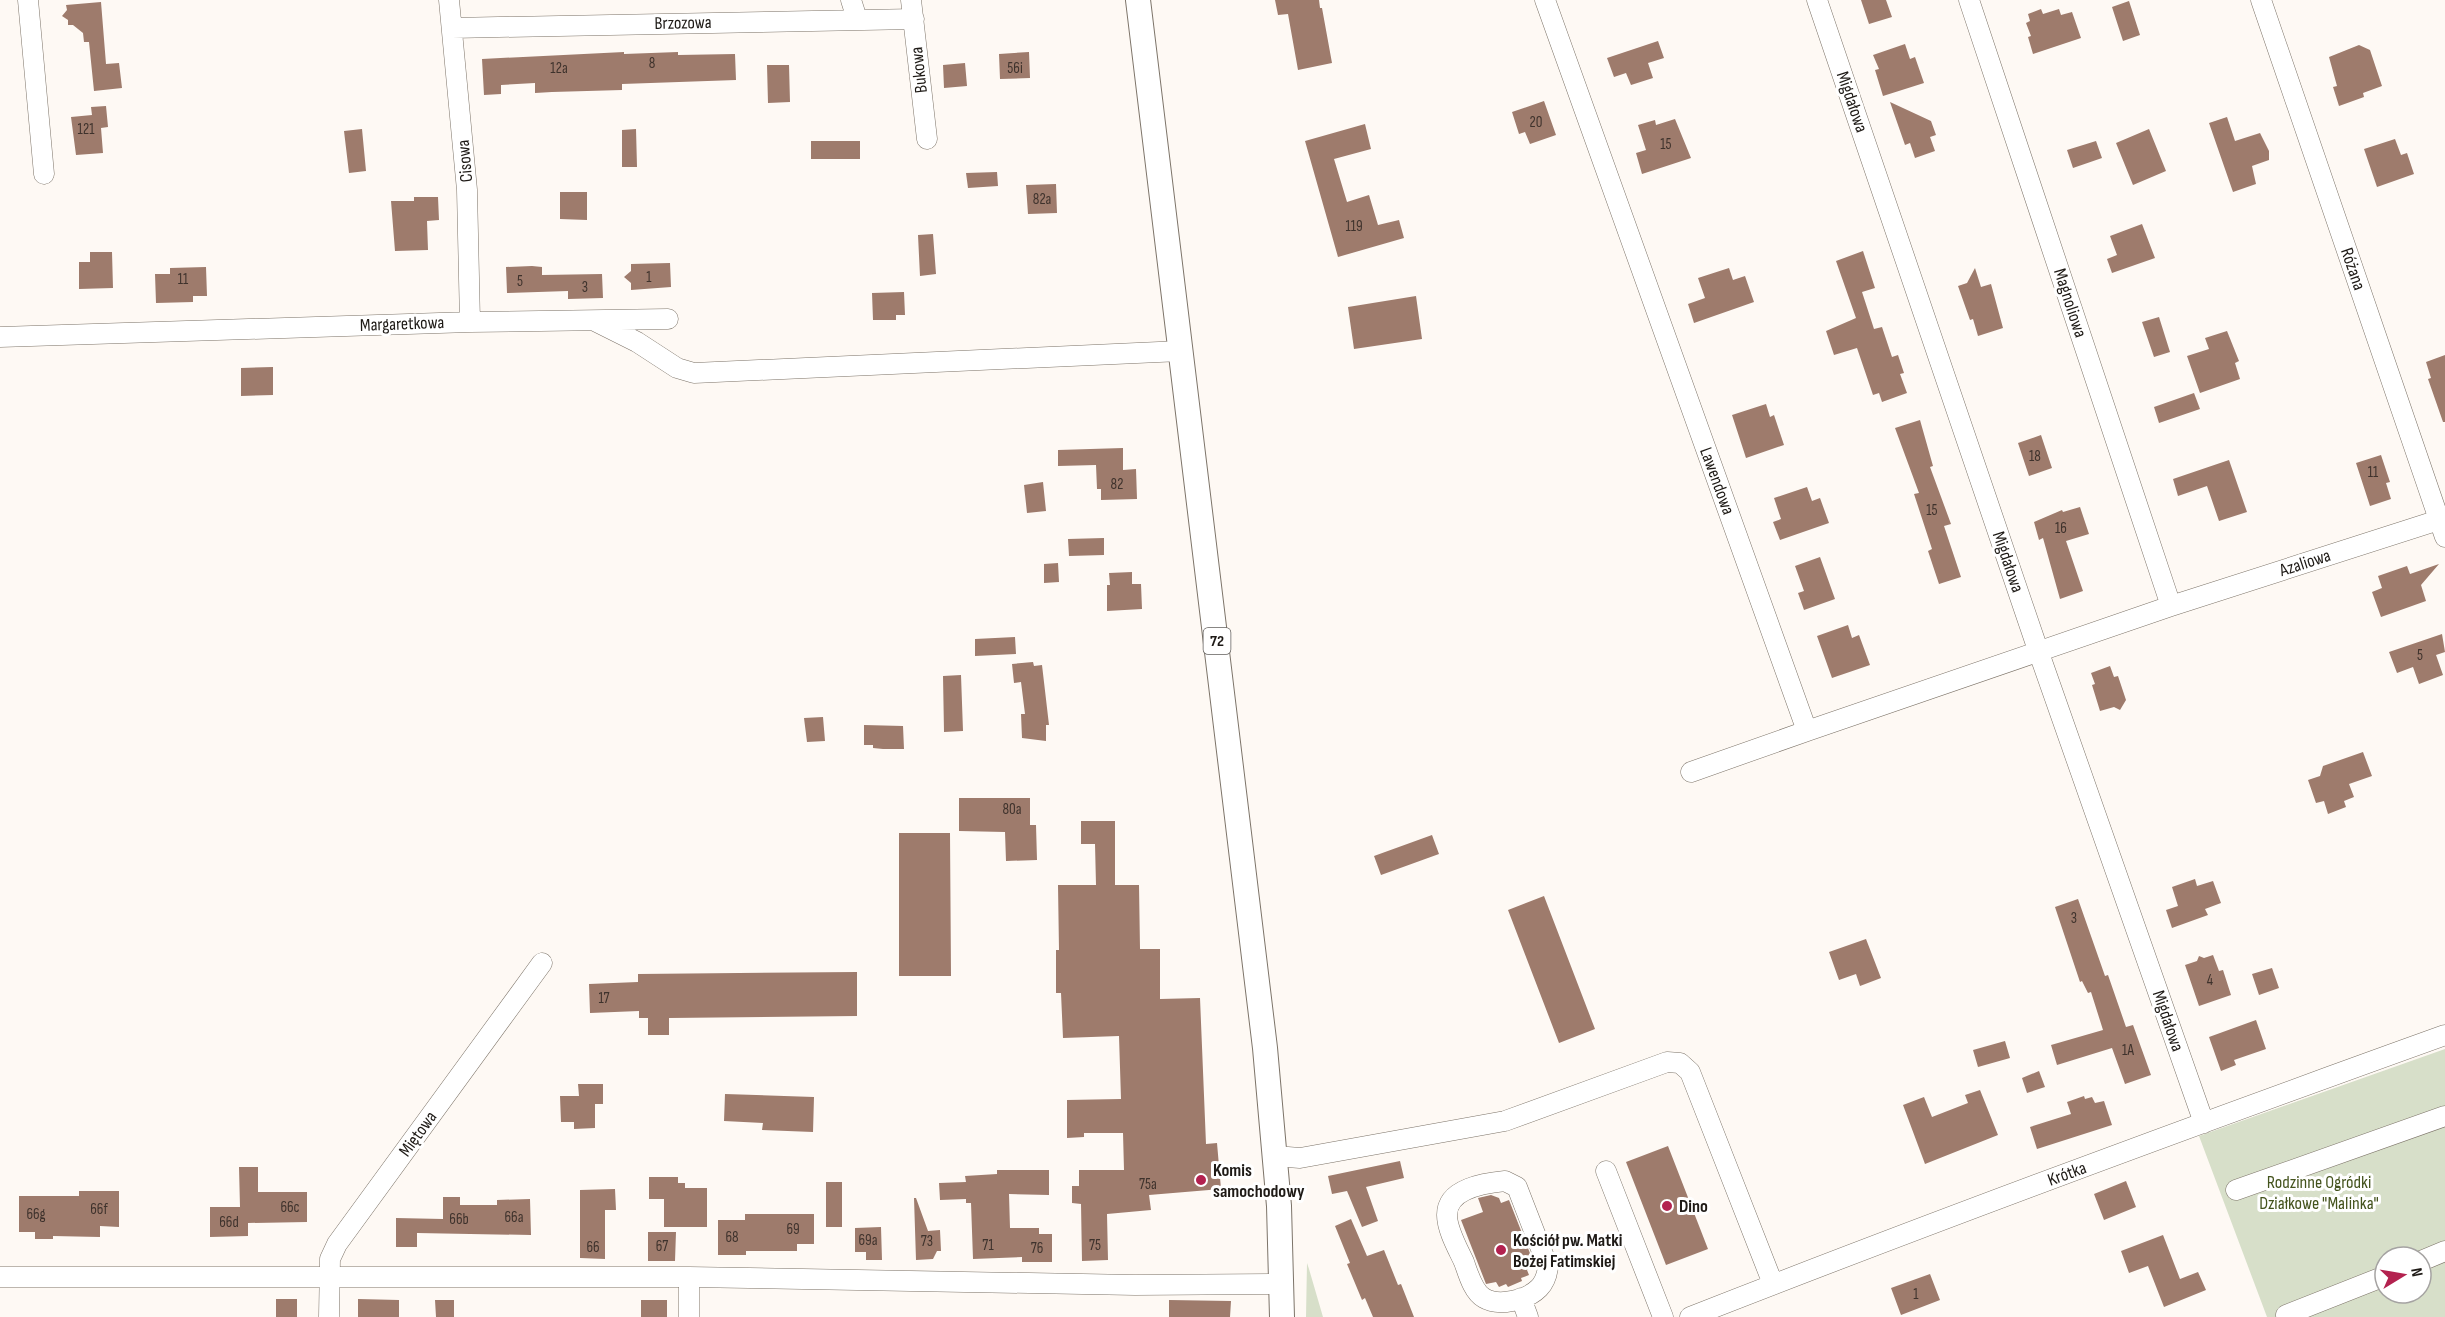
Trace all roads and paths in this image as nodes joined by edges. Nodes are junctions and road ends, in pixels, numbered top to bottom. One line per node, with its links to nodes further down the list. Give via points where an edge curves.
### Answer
1 (28, 0): 13 (street)
2 (449, 0): 11 (street, Cisowa)
3 (851, 0): 10 (street)
4 (1138, 0): 18 (main road, 72)
5 (1545, 0): 22 (street, Lawendowa)
6 (1818, 0): 21 (street, Migdałowa)
7 (1969, 0): 20 (street, Magnoliowa)
8 (2261, 0): 19 (street, Różana)
9 (912, 9): 10 (street, Brzozowa); 12 (street, Bukowa)
10 (857, 19): 11 (street, Brzozowa)
11 (452, 28): 16 (street, Cisowa, via 467,190)
12 (927, 139)
13 (44, 174)
14 (668, 319): 15 (street, Margaretkowa)
15 (592, 320): 16 (street, Margaretkowa); 18 (street, via 677,368 694,373)
16 (470, 322): 17 (street, Margaretkowa)
17 (0, 337)
18 (1181, 351): 28 (main road, 72, via 1249,904)
19 (2443, 525): 20 (street, Azaliowa)
20 (2170, 606): 21 (street, Azaliowa)
21 (2038, 653): 22 (street); 27 (street, Migdałowa)
22 (1807, 731): 23 (street)
23 (1690, 772)
24 (542, 963): 33 (street, Miętowa, via 337,1244 330,1259)
25 (2445, 1035): 27 (street, Krótka)
26 (2445, 1116): 30 (street)
27 (2204, 1123): 36 (street, Krótka)
28 (1275, 1156): 35 (main road, 72); 36 (street, via 1300,1158 1505,1121 1667,1062 1680,1063 1690,1072)
29 (1606, 1171): 43 (street)
30 (2236, 1190)
31 (688, 1277): 33 (street); 35 (street); 40 (street)
32 (0, 1278): 33 (street)
33 (328, 1279): 39 (street, Miętowa)
34 (2373, 1280): 38 (street)
35 (1282, 1284): 41 (main road, 72)
36 (1773, 1284): 44 (street, Krótka)
37 (1521, 1298): 37 (street, via 1540,1288 1548,1267 1516,1187 1505,1181 1488,1182 1459,1193 1450,1202 1447,1215 1473,1286 1482,1297 1496,1302); 42 (street)
38 (2286, 1315)
39 (329, 1317)
40 (689, 1317)
41 (1282, 1317)
42 (1528, 1317)
43 (1663, 1317)
44 (1690, 1317)

